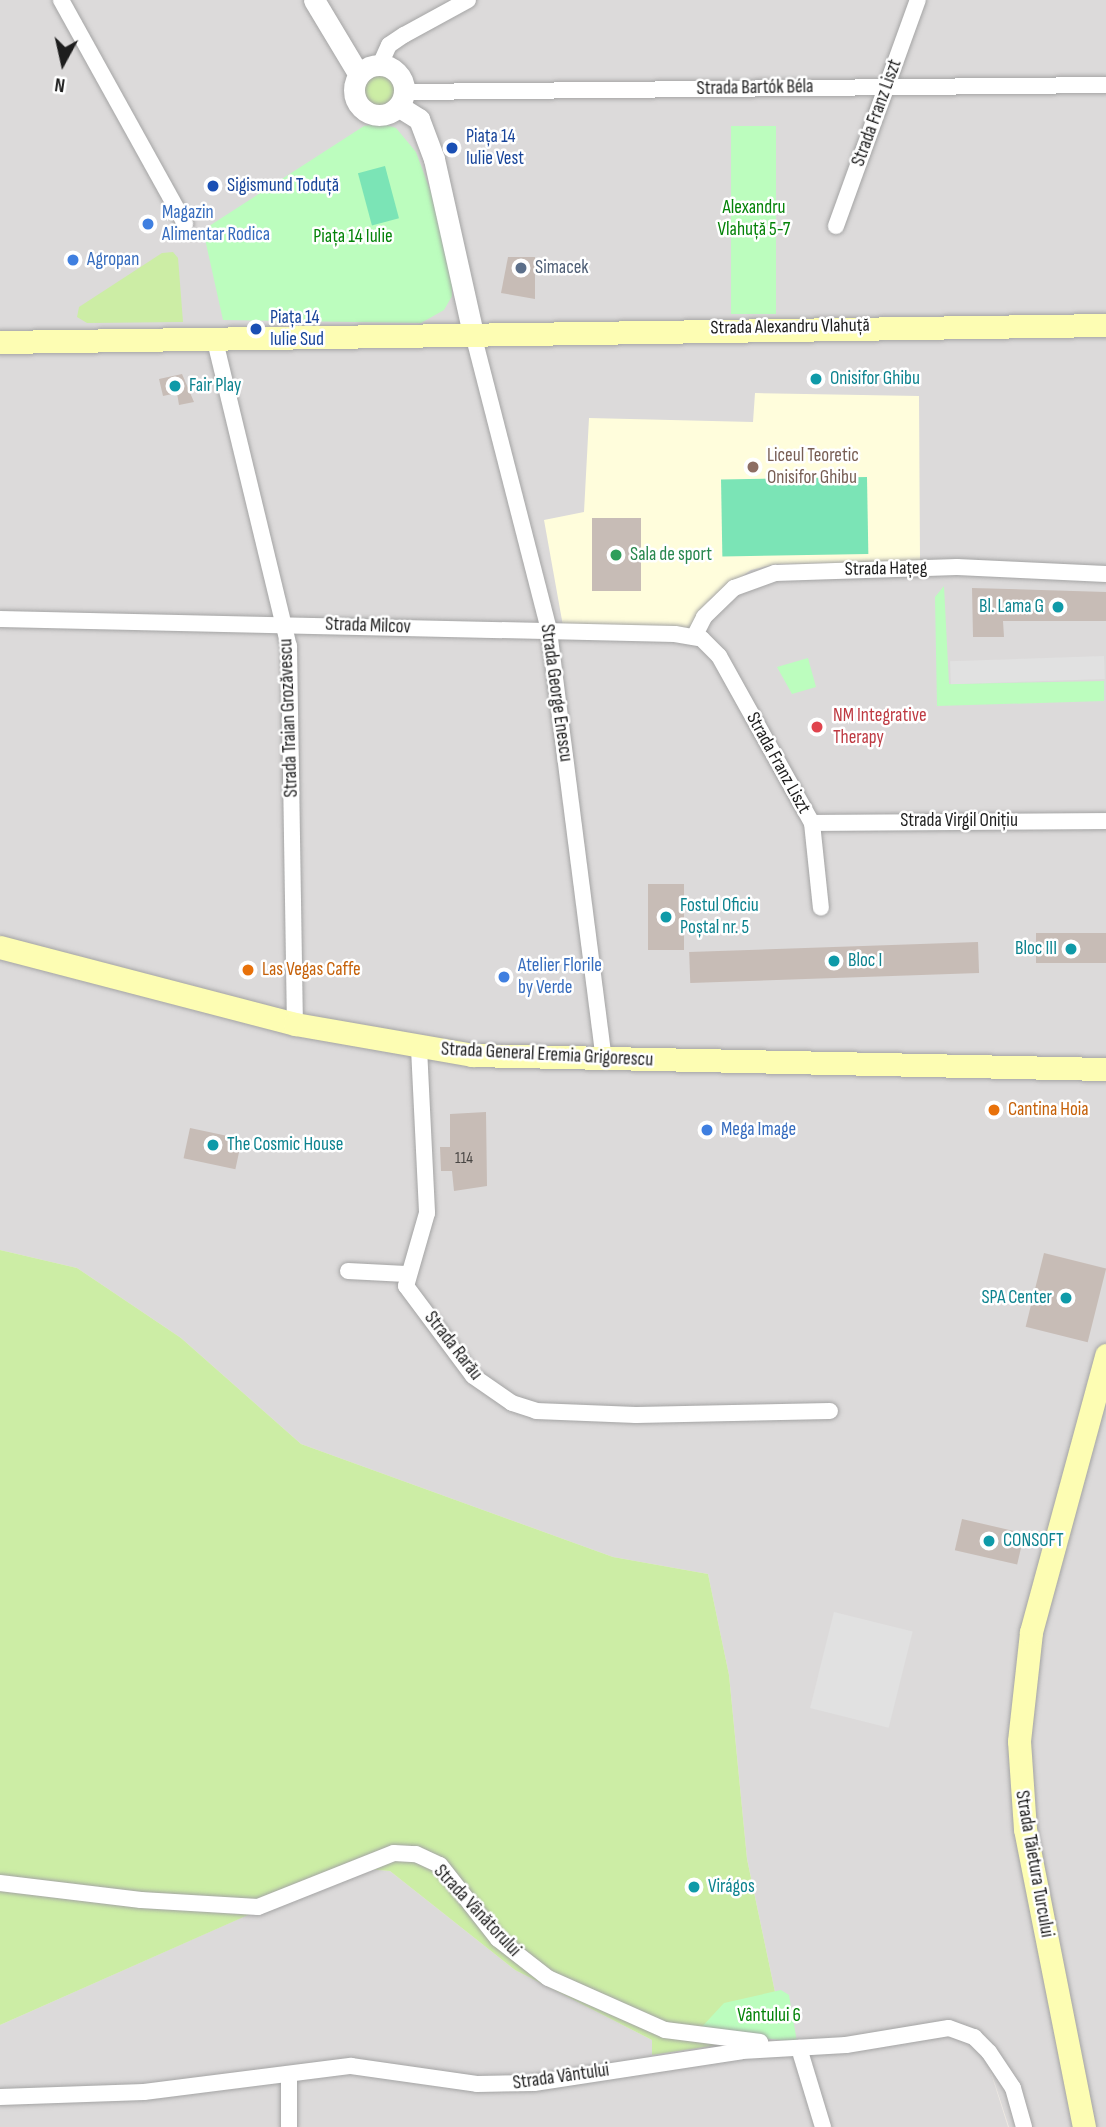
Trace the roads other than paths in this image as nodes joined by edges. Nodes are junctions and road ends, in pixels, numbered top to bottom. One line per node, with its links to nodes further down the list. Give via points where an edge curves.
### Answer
1 (61, 0): 10 (street)
2 (314, 0): 6 (street)
3 (468, 0): 5 (street, via 397,40)
4 (918, 0): 8 (street, Strada Franz Liszt)
5 (380, 65): 6 (street); 9 (street, via 395,70)
6 (359, 75): 9 (street, via 355,97 363,110 377,115)
7 (1106, 85): 8 (street, Strada Bartók Béla)
8 (885, 86): 9 (street, Strada Bartók Béla); 11 (street, Strada Franz Liszt)
9 (401, 99): 13 (street, via 419,119 434,159)
10 (185, 224)
11 (836, 226)
12 (1106, 325): 13 (main road, Strada Alexandru Vlahuță)
13 (473, 334): 14 (main road); 19 (street, Strada George Enescu)
14 (214, 337): 15 (main road); 18 (street, Strada Traian Grozăvescu)
15 (3, 342)
16 (1106, 574): 20 (street, Strada Hațeg, via 957,568 775,573 734,588 704,617)
17 (0, 619): 18 (street, Strada Milcov)
18 (286, 623): 19 (street, Strada Milcov); 25 (street, Strada Traian Grozăvescu)
19 (549, 631): 20 (street, Strada Milcov); 27 (street, Strada George Enescu)
20 (694, 637): 22 (street, Strada Franz Liszt, via 719,656)
21 (1106, 821): 22 (street, Strada Virgil Onițiu)
22 (812, 823): 23 (street, Strada Franz Liszt)
23 (821, 908)
24 (0, 947): 25 (main road, Strada General Eremia Grigorescu)
25 (295, 1024): 26 (main road, Strada General Eremia Grigorescu)
26 (419, 1048): 27 (main road, Strada General Eremia Grigorescu); 30 (street, via 427,1213)
27 (604, 1059): 28 (main road, Strada General Eremia Grigorescu)
28 (1106, 1069)
29 (348, 1271): 30 (street)
30 (406, 1274): 32 (street, Strada Rarău, via 409,1294 445,1333 473,1376 512,1403 536,1410 636,1415)
31 (1106, 1355): 41 (main road, Strada Tăietura Turcului, via 1031,1632 1019,1741 1025,1829)
32 (830, 1411)
33 (0, 1883): 34 (street, Strada Vânătorului, via 141,1900 258,1907 394,1853 416,1854 440,1865 498,1939 548,1978 665,2029)
34 (782, 2048): 35 (street, Strada Vântului); 36 (street, Strada Vântului, via 534,2083 477,2084 351,2066)
35 (799, 2048): 39 (street); 40 (street, Strada Vântului, via 928,2028 961,2030 1003,2070)
36 (289, 2078): 37 (street, Strada Vântului, via 144,2092); 38 (street)
37 (0, 2097)
38 (289, 2127)
39 (823, 2127)
40 (1024, 2127)
41 (1084, 2127)

